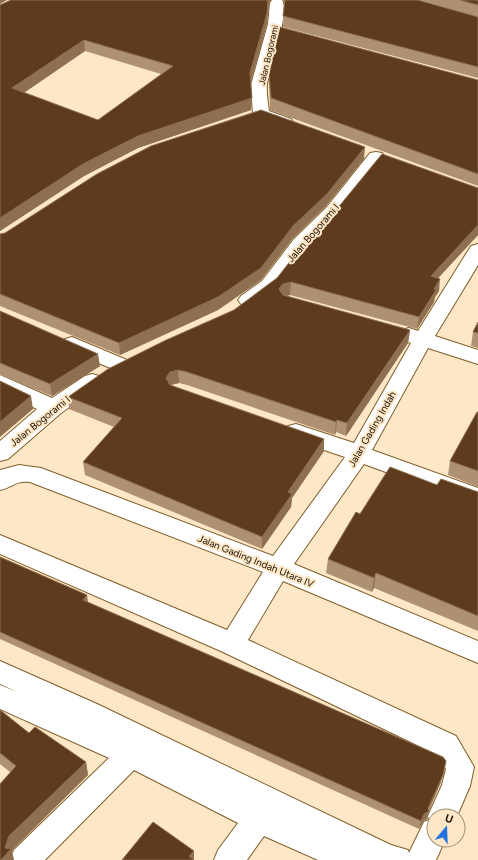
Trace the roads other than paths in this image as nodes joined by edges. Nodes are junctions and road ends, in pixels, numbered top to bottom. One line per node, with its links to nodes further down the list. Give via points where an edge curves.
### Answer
1 (276, 1): 2 (street, Jalan Bogorami, via 281,32 260,85 254,117)
2 (297, 128)
3 (376, 157): 5 (street, Jalan Bogorami I, via 333,211 301,243 269,285)
4 (478, 250): 8 (street, Jalan Gading Indah)
5 (232, 312)
6 (394, 331): 8 (street)
7 (56, 338): 11 (street)
8 (423, 339): 10 (street); 16 (street, Jalan Gading Indah)
9 (138, 356): 11 (street, Jalan Bogorami I)
10 (478, 357)
11 (120, 366): 13 (street, Jalan Bogorami I, via 101,375)
12 (0, 382): 13 (street)
13 (53, 408): 15 (street, Jalan Bogorami I)
14 (277, 426): 16 (street)
15 (0, 453)
16 (359, 454): 18 (street); 20 (street, Jalan Gading Indah)
17 (0, 482): 20 (street, Jalan Gading Indah Utara IV, via 18,472 33,474)
18 (478, 497)
19 (0, 544): 21 (street)
20 (278, 568): 21 (street, Jalan Gading Indah); 22 (street, Jalan Gading Indah Utara IV)
21 (232, 644): 26 (street, via 446,745 460,767 456,786)
22 (478, 652)
23 (0, 672): 32 (street, via 388,858)
24 (0, 697): 25 (street)
25 (131, 755): 27 (street); 29 (street)
26 (446, 808)
27 (259, 819): 30 (street); 31 (street)
28 (427, 848): 33 (street)
29 (25, 860)
30 (229, 860)
31 (350, 860)
32 (397, 860)
33 (421, 860)

